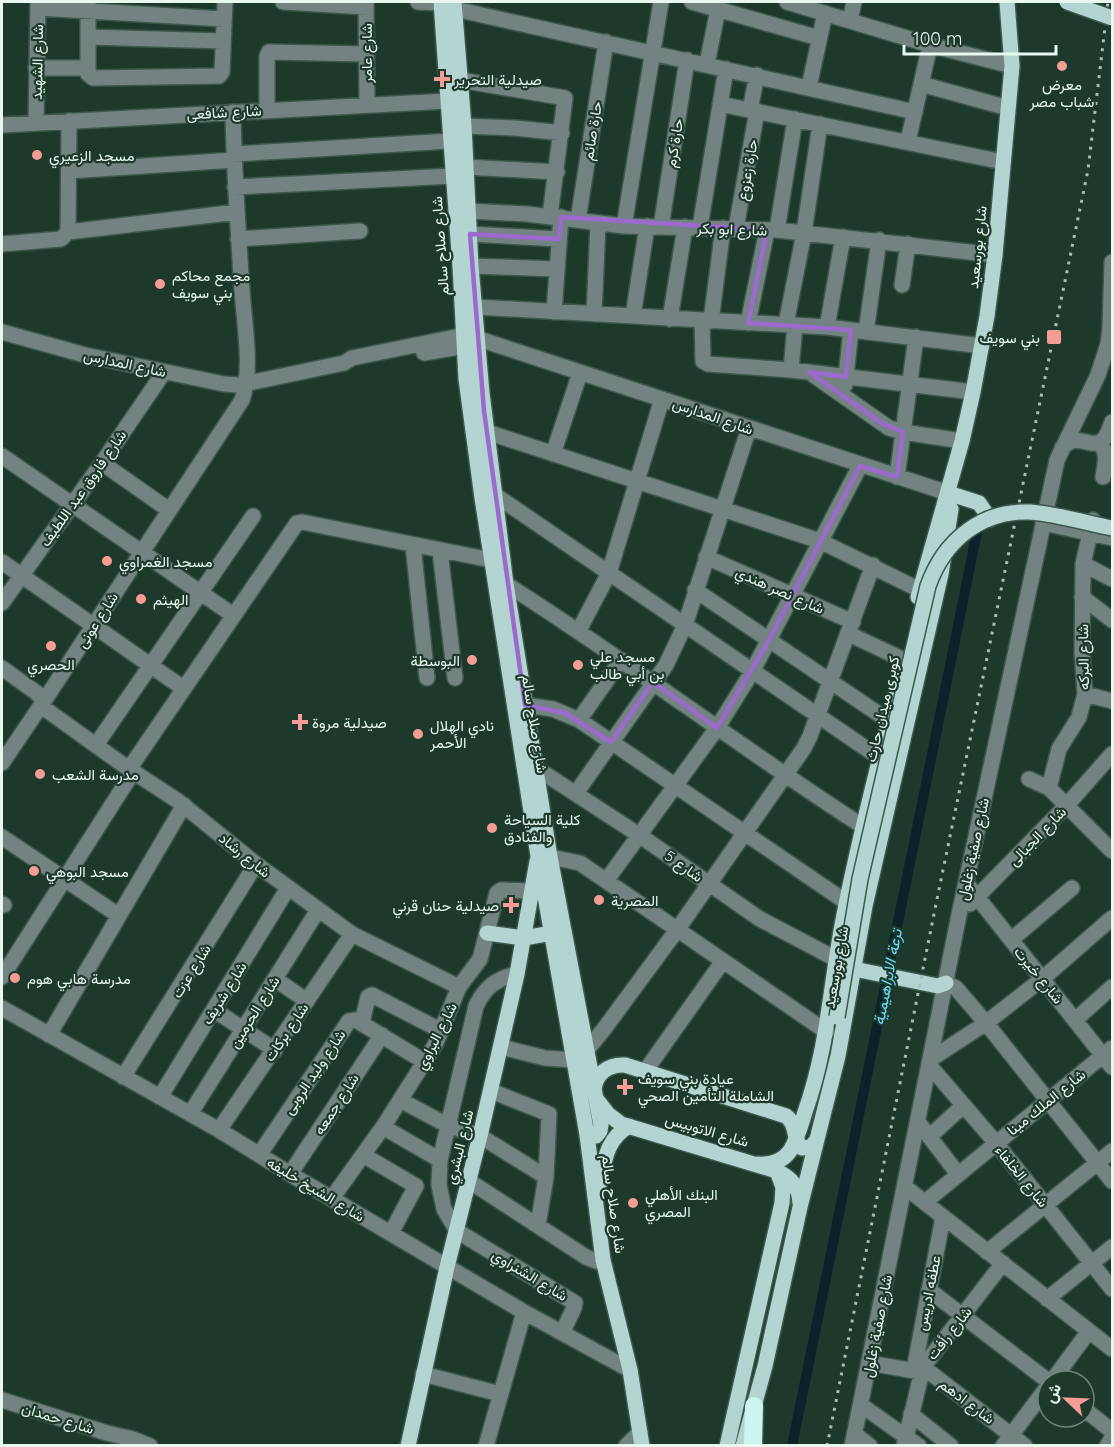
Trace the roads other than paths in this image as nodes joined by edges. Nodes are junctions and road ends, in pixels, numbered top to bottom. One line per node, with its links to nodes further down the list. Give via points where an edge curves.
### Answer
1 (225, 2): 17 (street)
2 (284, 2): 10 (street)
3 (417, 2): 11 (street)
4 (661, 2): 24 (street)
5 (692, 2): 14 (street)
6 (787, 2): 15 (street)
7 (854, 2): 18 (street)
8 (1007, 2): 28 (main road, شارع بورسعيد)
9 (1067, 2): 16 (main road, bridge)
10 (366, 4): 25 (street, شارع عامر)
11 (448, 4): 22 (street); 33 (main road, شارع صلاح سالم); 36 (main road, شارع صلاح سالم)
12 (38, 5): 13 (street); 29 (street, شارع الشهيد)
13 (88, 6): 17 (street); 19 (street)
14 (718, 9): 20 (street); 27 (street)
15 (825, 13): 18 (street); 20 (street)
16 (1113, 18)
17 (224, 19): 21 (street)
18 (850, 21): 23 (street)
19 (88, 37): 21 (street); 30 (street)
20 (819, 38): 35 (street)
21 (223, 41): 30 (street, via 219,76 93,78)
22 (606, 42): 24 (street); 63 (street, حارة صائم)
23 (930, 45): 28 (street); 34 (street)
24 (652, 52): 26 (street); 65 (street)
25 (366, 54): 37 (street, شارع عامر); 40 (street, via 269,52)
26 (687, 60): 27 (street); 66 (street, حارة كرم)
27 (707, 64): 31 (street)
28 (1012, 66): 39 (main road, شارع بورسعيد)
29 (36, 68): 30 (street); 46 (street, شارع الشهيد)
30 (88, 68)
31 (726, 69): 32 (street); 38 (street)
32 (757, 75): 35 (street); 41 (street, حارة زعزوع)
33 (460, 80): 49 (main road, شارع صلاح سالم); 50 (street, via 564,97)
34 (921, 84): 39 (street); 42 (street)
35 (809, 87): 42 (street)
36 (447, 101): 37 (street, شارع شافعى); 51 (main road, شارع صلاح سالم)
37 (367, 104): 40 (street, شارع شافعى)
38 (720, 104): 41 (street); 67 (street)
39 (1008, 108): 54 (main road, شارع بورسعيد)
40 (267, 110): 43 (street, شارع شافعى)
41 (753, 110): 44 (street); 68 (street, حارة زعزوع)
42 (915, 111): 52 (street)
43 (232, 112): 45 (street, شارع شافعى); 53 (street)
44 (795, 119): 47 (street); 69 (street)
45 (69, 121): 46 (street, شارع شافعى); 56 (street)
46 (36, 123): 48 (street, شارع شافعى)
47 (820, 124): 52 (street); 72 (street)
48 (2, 125)
49 (464, 126): 50 (street); 55 (main road, شارع صلاح سالم)
50 (562, 133): 57 (street)
51 (450, 141): 53 (street); 58 (main road, شارع صلاح سالم)
52 (908, 141): 54 (street)
53 (234, 157): 56 (street); 59 (street)
54 (1003, 162): 80 (main road, شارع بورسعيد)
55 (466, 167): 57 (street); 61 (main road, شارع صلاح سالم)
56 (69, 171): 71 (street)
57 (557, 172): 62 (street)
58 (453, 176): 59 (street); 97 (main road, شارع صلاح سالم)
59 (236, 187): 60 (street)
60 (237, 212): 71 (street); 75 (street)
61 (468, 212): 62 (street, شارع ابو بكر); 73 (main road, شارع صلاح سالم)
62 (555, 217): 63 (street, شارع ابو بكر); 76 (street)
63 (578, 220): 64 (street, شارع ابو بكر)
64 (598, 224): 65 (street, شارع ابو بكر); 87 (street)
65 (624, 226): 66 (street, شارع ابو بكر)
66 (654, 227): 67 (street, شارع ابو بكر); 88 (street, حارة كرم)
67 (693, 227): 68 (street, شارع ابو بكر); 89 (street)
68 (730, 228): 69 (street, شارع ابو بكر); 90 (street, حارة زعزوع)
69 (772, 230): 72 (street, شارع ابو بكر); 91 (street)
70 (360, 231): 75 (street)
71 (68, 232): 78 (street, via 61,239)
72 (804, 233): 74 (street, شارع ابو بكر); 92 (street)
73 (470, 234): 76 (street); 81 (main road, شارع صلاح سالم)
74 (843, 237): 77 (street, شارع ابو بكر); 93 (street)
75 (238, 239): 104 (street)
76 (559, 239): 82 (street)
77 (879, 240): 79 (street, شارع ابو بكر); 94 (street)
78 (2, 244)
79 (908, 244): 80 (street, شارع ابو بكر); 84 (street)
80 (995, 255): 98 (main road, شارع بورسعيد)
81 (471, 266): 82 (street); 85 (main road, شارع صلاح سالم)
82 (557, 269): 86 (street)
83 (1112, 272): 115 (street, شارع صفية زغلول, via 1110,328 1104,359)
84 (902, 285)
85 (476, 307): 86 (street); 97 (main road, شارع صلاح سالم)
86 (554, 312): 87 (street)
87 (594, 314): 88 (street)
88 (633, 316): 89 (street)
89 (670, 319): 90 (street)
90 (707, 321): 91 (street); 99 (street, حارة زعزوع, via 704,362)
91 (748, 323): 92 (street)
92 (790, 325): 93 (street); 99 (street)
93 (827, 327): 94 (street)
94 (859, 331): 96 (street); 103 (street)
95 (3, 333): 100 (street, شارع المدارس)
96 (916, 337): 98 (street); 105 (street)
97 (470, 340): 102 (street, شارع المدارس); 104 (street, شارع المدارس, via 352,358); 111 (main road, شارع صلاح سالم); 139 (main road, شارع صلاح سالم, via 468,396)
98 (982, 346): 106 (main road, شارع بورسعيد)
99 (791, 370): 101 (street)
100 (164, 372): 104 (street, شارع المدارس, via 224,384); 118 (street, شارع فاروق عبد اللطيف)
101 (810, 372): 103 (street); 107 (street)
102 (580, 373): 108 (street, شارع المدارس); 116 (street)
103 (846, 377): 105 (street); 107 (street)
104 (246, 384): 127 (street, شارع عونى, via 238,407)
105 (910, 385): 106 (street); 112 (street)
106 (974, 392): 113 (main road, شارع بورسعيد)
107 (843, 397): 112 (street, via 883,424)
108 (662, 399): 110 (street, شارع المدارس); 122 (street)
109 (1113, 422): 114 (street)
110 (749, 429): 119 (street, شارع المدارس); 126 (street)
111 (487, 432): 116 (street); 123 (main road, شارع صلاح سالم)
112 (903, 432): 113 (street); 120 (street)
113 (962, 441): 124 (main road, شارع بورسعيد)
114 (1099, 443): 115 (street, via 1077,439); 121 (street, via 1106,455)
115 (1061, 449): 129 (street, شارع صفية زغلول)
116 (553, 454): 122 (street)
117 (2, 456): 125 (street)
118 (102, 463): 125 (street, شارع فاروق عبد اللطيف); 127 (street)
119 (860, 465): 120 (street, شارع المدارس); 134 (street)
120 (897, 477): 124 (street, شارع المدارس)
121 (1103, 477)
122 (638, 481): 126 (street); 143 (street)
123 (495, 495): 143 (street); 146 (main road, شارع صلاح سالم)
124 (954, 495): 130 (main road, via 979,503); 148 (main road, شارع بورسعيد); 178 (main road, شارع بورسعيد)
125 (72, 504): 137 (street); 144 (street, شارع فاروق عبد اللطيف)
126 (722, 509): 134 (street); 138 (street)
127 (169, 510): 137 (street, شارع عونى)
128 (253, 516): 149 (street)
129 (1045, 517): 131 (street); 202 (street, شارع صفية زغلول)
130 (990, 519)
131 (1092, 526): 132 (street); 133 (street); 141 (street, شارع البركه)
132 (1113, 526): 243 (main road, كوبرى ميدان حارث, bridge, via 1041,513 1006,514 973,525 942,557 928,586 864,862 837,1017)
133 (1113, 538)
134 (820, 541): 142 (street); 150 (street)
135 (413, 544): 136 (street); 153 (street, via 297,523); 165 (street)
136 (440, 551): 139 (street); 166 (street)
137 (141, 552): 149 (street); 156 (street, شارع عونى)
138 (706, 556): 147 (street); 150 (street, شارع نصر هندي)
139 (491, 560): 198 (main road, شارع صلاح سالم)
140 (2, 562): 144 (street)
141 (1083, 564): 145 (street); 151 (street, شارع البركه)
142 (873, 565): 148 (street); 157 (street)
143 (609, 573): 155 (street); 158 (street)
144 (21, 576): 152 (street, شارع فاروق عبد اللطيف); 156 (street)
145 (1113, 579)
146 (506, 584): 158 (street); 173 (main road, شارع صلاح سالم)
147 (695, 590): 155 (street); 159 (street)
148 (920, 590): 161 (main road, شارع بورسعيد)
149 (200, 592): 153 (street); 162 (street)
150 (793, 596): 157 (street, شارع نصر هندي); 159 (street)
151 (1082, 597): 154 (street); 170 (street, شارع البركه)
152 (2, 603)
153 (233, 615): 169 (street)
154 (1113, 620)
155 (685, 625): 164 (street); 168 (street)
156 (93, 626): 162 (street); 172 (street, شارع عونى)
157 (851, 628): 161 (street, شارع نصر هندي); 167 (street)
158 (579, 630): 160 (street)
159 (770, 640): 164 (street); 167 (street)
160 (621, 660): 168 (street); 175 (street)
161 (904, 660): 176 (main road, شارع بورسعيد)
162 (151, 666): 169 (street); 180 (street)
163 (2, 668): 172 (street, شارع رشاد, via 37,693)
164 (752, 672): 174 (street); 177 (street)
165 (427, 678)
166 (455, 678)
167 (831, 680): 174 (street); 176 (street)
168 (653, 682): 177 (street); 179 (street)
169 (183, 688): 185 (street)
170 (1085, 694): 171 (street); 189 (street, شارع البركه, via 1078,717 1059,749)
171 (1113, 701)
172 (43, 704): 180 (street, شارع رشاد); 183 (street, شارع عونى)
173 (525, 705): 175 (street, via 553,709); 184 (main road, شارع صلاح سالم)
174 (818, 716): 182 (street); 186 (street, via 804,748)
175 (579, 720): 179 (street)
176 (889, 721): 178 (main road, via 898,719); 182 (main road, شارع بورسعيد)
177 (717, 728): 186 (street); 188 (street)
178 (907, 729): 221 (main road, شارع بورسعيد, via 872,873)
179 (611, 741): 188 (street); 190 (street)
180 (96, 745): 185 (street, شارع رشاد)
181 (1113, 754): 192 (street, شارع الجبالى)
182 (880, 758): 193 (main road, شارع بورسعيد)
183 (2, 763)
184 (536, 768): 190 (street, شارع 5); 198 (main road, شارع صلاح سالم)
185 (131, 770): 191 (street, شارع رشاد); 200 (street)
186 (785, 776): 193 (street); 194 (street)
187 (1029, 779): 189 (street)
188 (676, 786): 194 (street); 195 (street)
189 (1048, 788): 192 (street)
190 (576, 793): 195 (street, شارع 5)
191 (184, 805): 199 (street, شارع رشاد); 210 (street)
192 (1067, 805): 197 (street); 207 (street, شارع الجبالى)
193 (864, 827): 208 (main road, شارع بورسعيد)
194 (745, 832): 203 (street); 208 (street)
195 (639, 836): 201 (street); 203 (street, شارع 5)
196 (2, 837): 200 (street)
197 (1110, 842)
198 (544, 856): 201 (street, via 580,863); 206 (main road, شارع البشري); 215 (main road, شارع صلاح سالم); 242 (main road, شارع صلاح سالم)
199 (256, 864): 204 (street, شارع رشاد); 249 (street, شارع عزت)
200 (65, 880): 210 (street); 223 (street)
201 (606, 881): 213 (street)
202 (966, 883): 207 (street, شارع خيرت); 211 (street, شارع صفية زغلول)
203 (709, 884): 213 (street); 219 (street, شارع 5, via 773,927)
204 (288, 888): 209 (street, شارع رشاد); 231 (street, شارع شريف)
205 (1072, 888): 218 (street)
206 (531, 891): 214 (street, شارع البراوي, via 498,891); 217 (main road, شارع البشري)
207 (977, 897): 211 (street, شارع الجبالى); 218 (street, شارع خيرت)
208 (846, 902): 219 (main road, شارع بورسعيد)
209 (318, 910): 216 (street, شارع رشاد); 224 (street, شارع الحرمين)
210 (118, 915): 238 (street)
211 (959, 915): 226 (street, شارع صفية زغلول)
212 (1113, 918): 225 (street)
213 (677, 930): 220 (street); 242 (street)
214 (487, 933): 217 (main road); 227 (street, شارع البراوي, via 480,959)
215 (552, 933): 217 (main road); 245 (main road, شارع صلاح سالم)
216 (352, 934): 227 (street, شارع رشاد); 229 (street, شارع بركات)
217 (524, 938): 222 (main road, شارع البشري)
218 (1011, 940): 225 (street, شارع خيرت)
219 (836, 959): 237 (main road, شارع بورسعيد)
220 (723, 961): 237 (street); 248 (street)
221 (854, 969): 226 (main road, via 938,986); 243 (main road, شارع بورسعيد)
222 (517, 974): 240 (main road, شارع البشري); 258 (street, via 501,978 480,997)
223 (2, 977)
224 (275, 979): 229 (street); 235 (street, شارع الحرمين)
225 (1042, 979): 232 (street, شارع خيرت); 234 (street)
226 (946, 983): 234 (street, via 956,988); 247 (street, شارع صفية زغلول)
227 (459, 987): 236 (street, شارع البراوي)
228 (1113, 987): 232 (street)
229 (307, 1001): 241 (street, شارع بركات)
230 (2, 1008): 238 (street, شارع الشيخ خليفه)
231 (214, 1010): 235 (street); 252 (street, شارع شريف)
232 (1075, 1020): 244 (street, شارع خيرت)
233 (362, 1023): 236 (street, via 368,997 372,995); 239 (street, شارع وليد الروبى); 269 (street, شارع وليد الروبى, via 354,1019 347,1022)
234 (986, 1023): 247 (street); 254 (street)
235 (243, 1029): 241 (street); 256 (street, شارع الحرمين)
236 (442, 1031): 246 (street, شارع البراوي)
237 (827, 1032): 264 (main road, شارع بورسعيد)
238 (49, 1035): 249 (street, شارع الشيخ خليفه)
239 (382, 1035): 246 (street, شارع وليد الروبى); 275 (street, شارع جمعه)
240 (501, 1047): 245 (street, via 545,1058); 250 (main road, شارع البشري)
241 (275, 1050): 261 (street, شارع بركات)
242 (586, 1051): 251 (main road, شارع صلاح سالم)
243 (838, 1056): 266 (main road, شارع بورسعيد)
244 (1110, 1057): 254 (street, شارع الملك مينا)
245 (573, 1060): 262 (main road, شارع صلاح سالم)
246 (425, 1062): 253 (street, شارع البراوي)
247 (930, 1062): 255 (street, شارع الخلفاء); 257 (street, شارع صفية زغلول)
248 (646, 1070): 251 (main road, via 619,1065 607,1068 595,1082); 264 (main road, via 786,1116 793,1122)
249 (123, 1077): 252 (street, شارع الشيخ خليفه)
250 (491, 1091): 263 (main road, شارع البشري); 277 (street, via 549,1114)
251 (594, 1094): 259 (main road, شارع الاتوبيس, via 608,1114); 262 (main road, شارع صلاح سالم, via 601,1128 596,1136)
252 (160, 1097): 256 (street, شارع الشيخ خليفه)
253 (400, 1100): 258 (street); 260 (street, شارع البراوي)
254 (1048, 1100): 267 (street, شارع الملك مينا); 272 (street)
255 (964, 1105): 265 (street); 267 (street, شارع الخلفاء)
256 (190, 1114): 261 (street, شارع الشيخ خليفه)
257 (918, 1122): 265 (street); 280 (street, شارع صفية زغلول)
258 (447, 1125): 263 (street); 271 (street)
259 (629, 1126): 273 (main road, شارع الاتوبيس); 282 (main road, via 608,1146)
260 (383, 1127): 270 (street, شارع البراوي); 271 (street)
261 (219, 1130): 269 (street, شارع الشيخ خليفه)
262 (586, 1135): 282 (main road, شارع صلاح سالم)
263 (480, 1136): 277 (street); 279 (main road, شارع البشري)
264 (796, 1136): 266 (main road, via 802,1148 812,1147); 273 (main road, شارع بورسعيد, via 784,1157 772,1164)
265 (930, 1136): 276 (street)
266 (817, 1140): 285 (main road, شارع بورسعيد)
267 (996, 1143): 276 (street, شارع الملك مينا); 284 (street, شارع الخلفاء)
268 (1113, 1151): 272 (street)
269 (259, 1155): 275 (street, شارع الشيخ خليفه)
270 (363, 1155): 281 (street, شارع البراوي); 289 (street, via 416,1186)
271 (440, 1160): 288 (street, via 442,1201)
272 (1098, 1162): 278 (street); 284 (street)
273 (758, 1164): 274 (main road, شارع الاتوبيس)
274 (777, 1171): 285 (main road, شارع الاتوبيس, via 794,1182 800,1194); 311 (main road, via 783,1187 782,1203)
275 (290, 1174): 281 (street, شارع الشيخ خليفه)
276 (958, 1174): 283 (street, شارع الملك مينا)
277 (546, 1177): 287 (street)
278 (1113, 1180)
279 (469, 1181): 287 (street); 288 (main road, شارع البشري)
280 (905, 1187): 283 (street); 305 (street, شارع صفية زغلول)
281 (332, 1198): 289 (street, شارع الشيخ خليفه)
282 (595, 1202): 292 (main road, شارع صلاح سالم)
283 (925, 1202): 286 (street)
284 (1045, 1205): 291 (street); 294 (street, شارع الخلفاء)
285 (800, 1207): 296 (main road, شارع بورسعيد)
286 (943, 1216): 291 (street); 298 (street, عطفه ادريس)
287 (538, 1225): 292 (street, via 586,1257)
288 (457, 1231): 295 (main road, شارع البشري); 303 (street, شارع الشنراوي, via 573,1302)
289 (391, 1233): 295 (street, شارع الشيخ خليفه)
290 (1113, 1247): 294 (street)
291 (987, 1252): 293 (street)
292 (603, 1260): 307 (main road, شارع صلاح سالم)
293 (1002, 1263): 299 (street); 301 (street, شارع رأفت)
294 (1091, 1264): 297 (street, شارع الخلفاء); 299 (street)
295 (447, 1267): 300 (street, شارع الشيخ خليفه); 310 (main road, شارع البشري)
296 (782, 1286): 311 (main road); 316 (main road, شارع بورسعيد)
297 (1113, 1289)
298 (929, 1290): 301 (street); 309 (street, عطفه ادريس)
299 (1047, 1299): 302 (street)
300 (524, 1311): 303 (street, شارع الشيخ خليفه); 312 (street)
301 (962, 1315): 308 (street); 309 (street, شارع رأفت)
302 (1089, 1331): 304 (street); 306 (street)
303 (562, 1333): 307 (street, شارع الشيخ خليفه)
304 (1113, 1349)
305 (869, 1363): 309 (street, شارع ادهم); 315 (street, شارع صفية زغلول)
306 (1059, 1369)
307 (630, 1370): 321 (main road, شارع صلاح سالم)
308 (1036, 1370)
309 (918, 1371): 317 (street, شارع رأفت); 324 (street, شارع ادهم, via 932,1374)
310 (423, 1374): 312 (street); 327 (main road, شارع البشري)
311 (743, 1378): 329 (main road)
312 (500, 1394): 325 (street)
313 (2, 1400): 326 (street, شارع حمدان)
314 (1036, 1402): 324 (street)
315 (861, 1405): 322 (street, شارع صفية زغلول); 323 (street)
316 (754, 1406): 330 (main road, شارع بورسعيد); 331 (highway)
317 (911, 1414): 323 (street, شارع رأفت); 334 (street)
318 (1096, 1418): 319 (street)
319 (1113, 1431)
320 (1113, 1438): 336 (street)
321 (641, 1439): 328 (street)
322 (853, 1440): 332 (street)
323 (905, 1440): 333 (street)
324 (1007, 1440): 335 (street, شارع ادهم)
325 (486, 1445)
326 (150, 1446)
327 (408, 1446)
328 (626, 1446)
329 (727, 1446)
330 (743, 1446)
331 (753, 1446)
332 (870, 1446)
333 (920, 1446)
334 (951, 1446)
335 (1025, 1446)
336 (1107, 1446)

